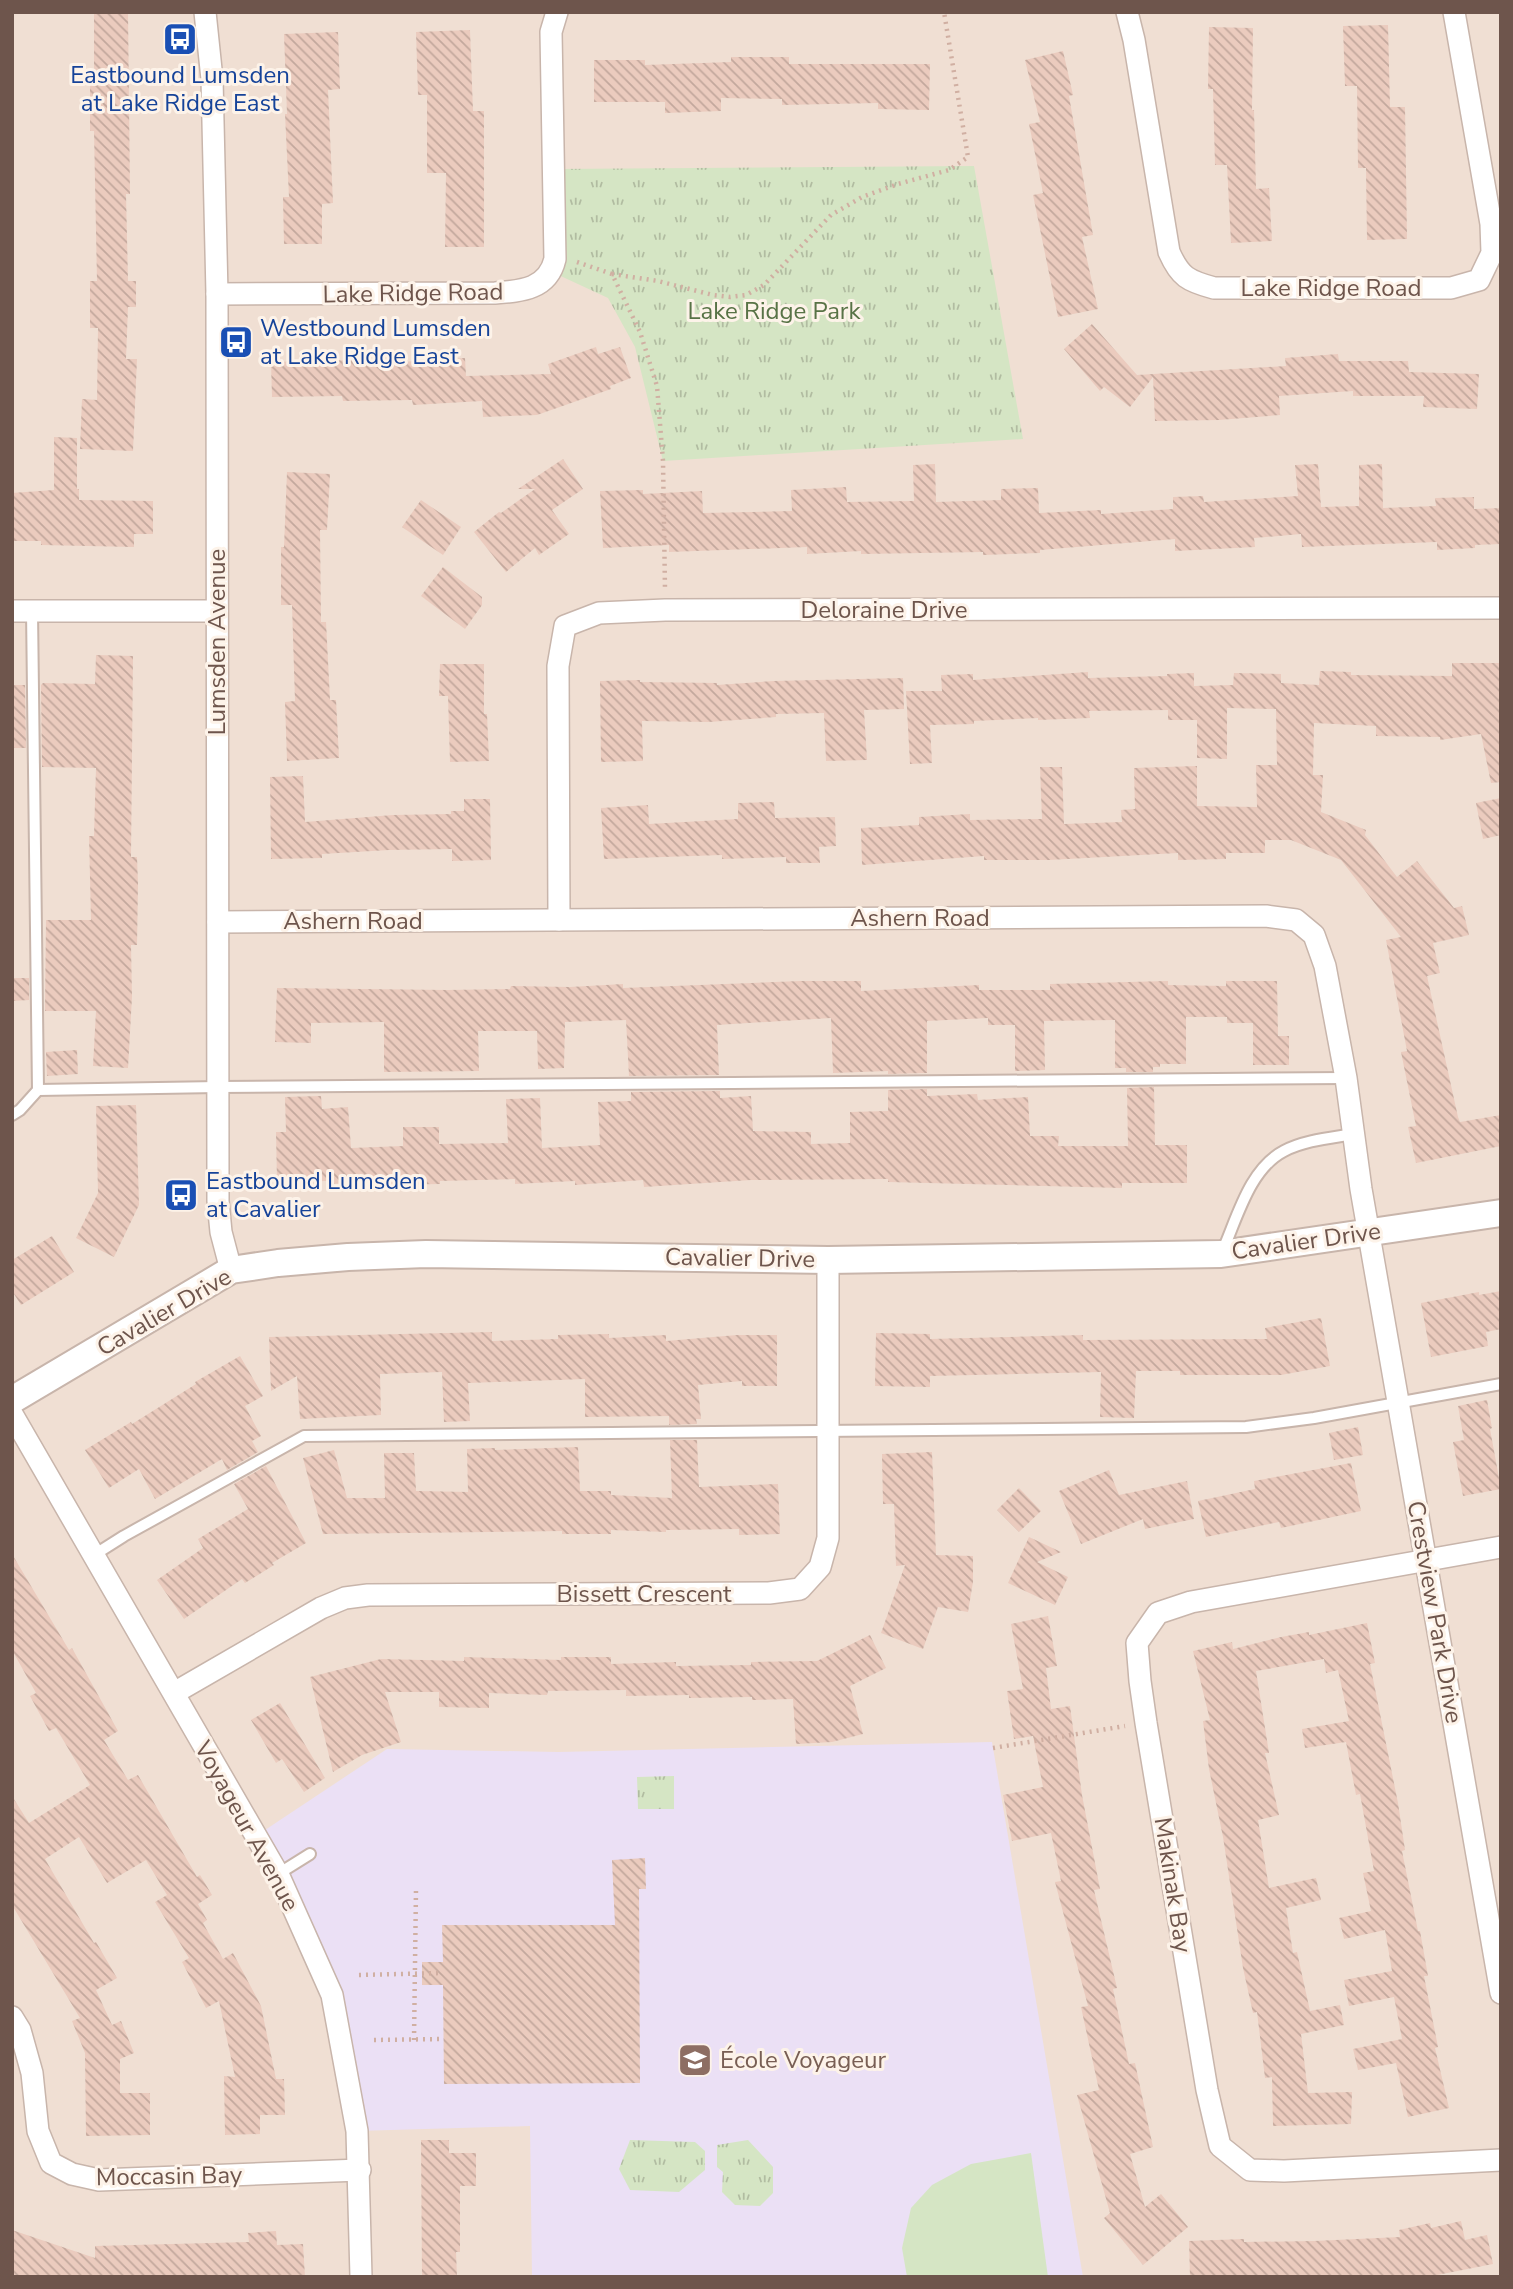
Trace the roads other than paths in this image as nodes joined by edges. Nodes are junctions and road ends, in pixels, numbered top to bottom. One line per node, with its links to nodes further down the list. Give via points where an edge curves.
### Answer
1 (205, 12): 5 (street, Lumsden Avenue, via 212,79)
2 (556, 12): 5 (street, Lake Ridge Road, via 551,32 552,272 527,291)
3 (1127, 12): 4 (street, Lake Ridge Road, via 1169,252 1177,270 1192,282 1214,288 1451,288 1479,280 1492,253 1491,223)
4 (1454, 12)
5 (216, 294): 8 (street, Lumsden Avenue)
6 (1501, 608): 9 (street, Deloraine Drive, via 599,613 565,626 558,666)
7 (22, 611): 8 (street); 13 (lane)
8 (217, 611): 10 (street, Lumsden Avenue)
9 (559, 920): 10 (street, Ashern Road); 11 (street, Ashern Road, via 1296,919 1314,935 1325,966)
10 (218, 922): 12 (street, Lumsden Avenue)
11 (1346, 1078): 12 (lane); 15 (street, Ashern Road)
12 (218, 1087): 13 (lane); 20 (street, Lumsden Avenue, via 218,1201)
13 (38, 1090): 14 (lane)
14 (12, 1115)
15 (1354, 1134): 17 (street, Ashern Road); 18 (lane, via 1283,1151 1261,1170)
16 (1501, 1213): 17 (street, Cavalier Drive)
17 (1369, 1232): 18 (street, Cavalier Drive); 23 (street, Crestview Park Drive)
18 (1221, 1254): 19 (street, Cavalier Drive)
19 (828, 1260): 20 (street, Cavalier Drive, via 426,1254); 25 (street, Bissett Crescent)
20 (231, 1270): 22 (street, Cavalier Drive)
21 (1501, 1384): 23 (lane)
22 (12, 1400)
23 (1398, 1402): 25 (lane, via 1246,1427); 28 (street, Crestview Park Drive)
24 (12, 1414): 27 (street, Voyageur Avenue)
25 (826, 1432): 27 (lane, via 304,1436); 29 (street, Bissett Crescent, via 828,1538 820,1567 800,1589 345,1598)
26 (1501, 1547): 28 (street, Makinak Bay)
27 (94, 1555): 29 (street, Voyageur Avenue)
28 (1427, 1559): 32 (street, Crestview Park Drive); 34 (street, Makinak Bay, via 1191,1602 1158,1614 1137,1643 1140,1681 1220,2146 1250,2170)
29 (174, 1693): 31 (street, Voyageur Avenue)
30 (310, 1854): 31 (lane)
31 (278, 1874): 35 (street, Voyageur Avenue, via 332,1995)
32 (1501, 1993)
33 (12, 2017): 35 (street, Moccasin Bay, via 32,2073 38,2131 51,2164 72,2174 99,2180)
34 (1501, 2160)
35 (360, 2170): 36 (street, Voyageur Avenue)
36 (361, 2277)

